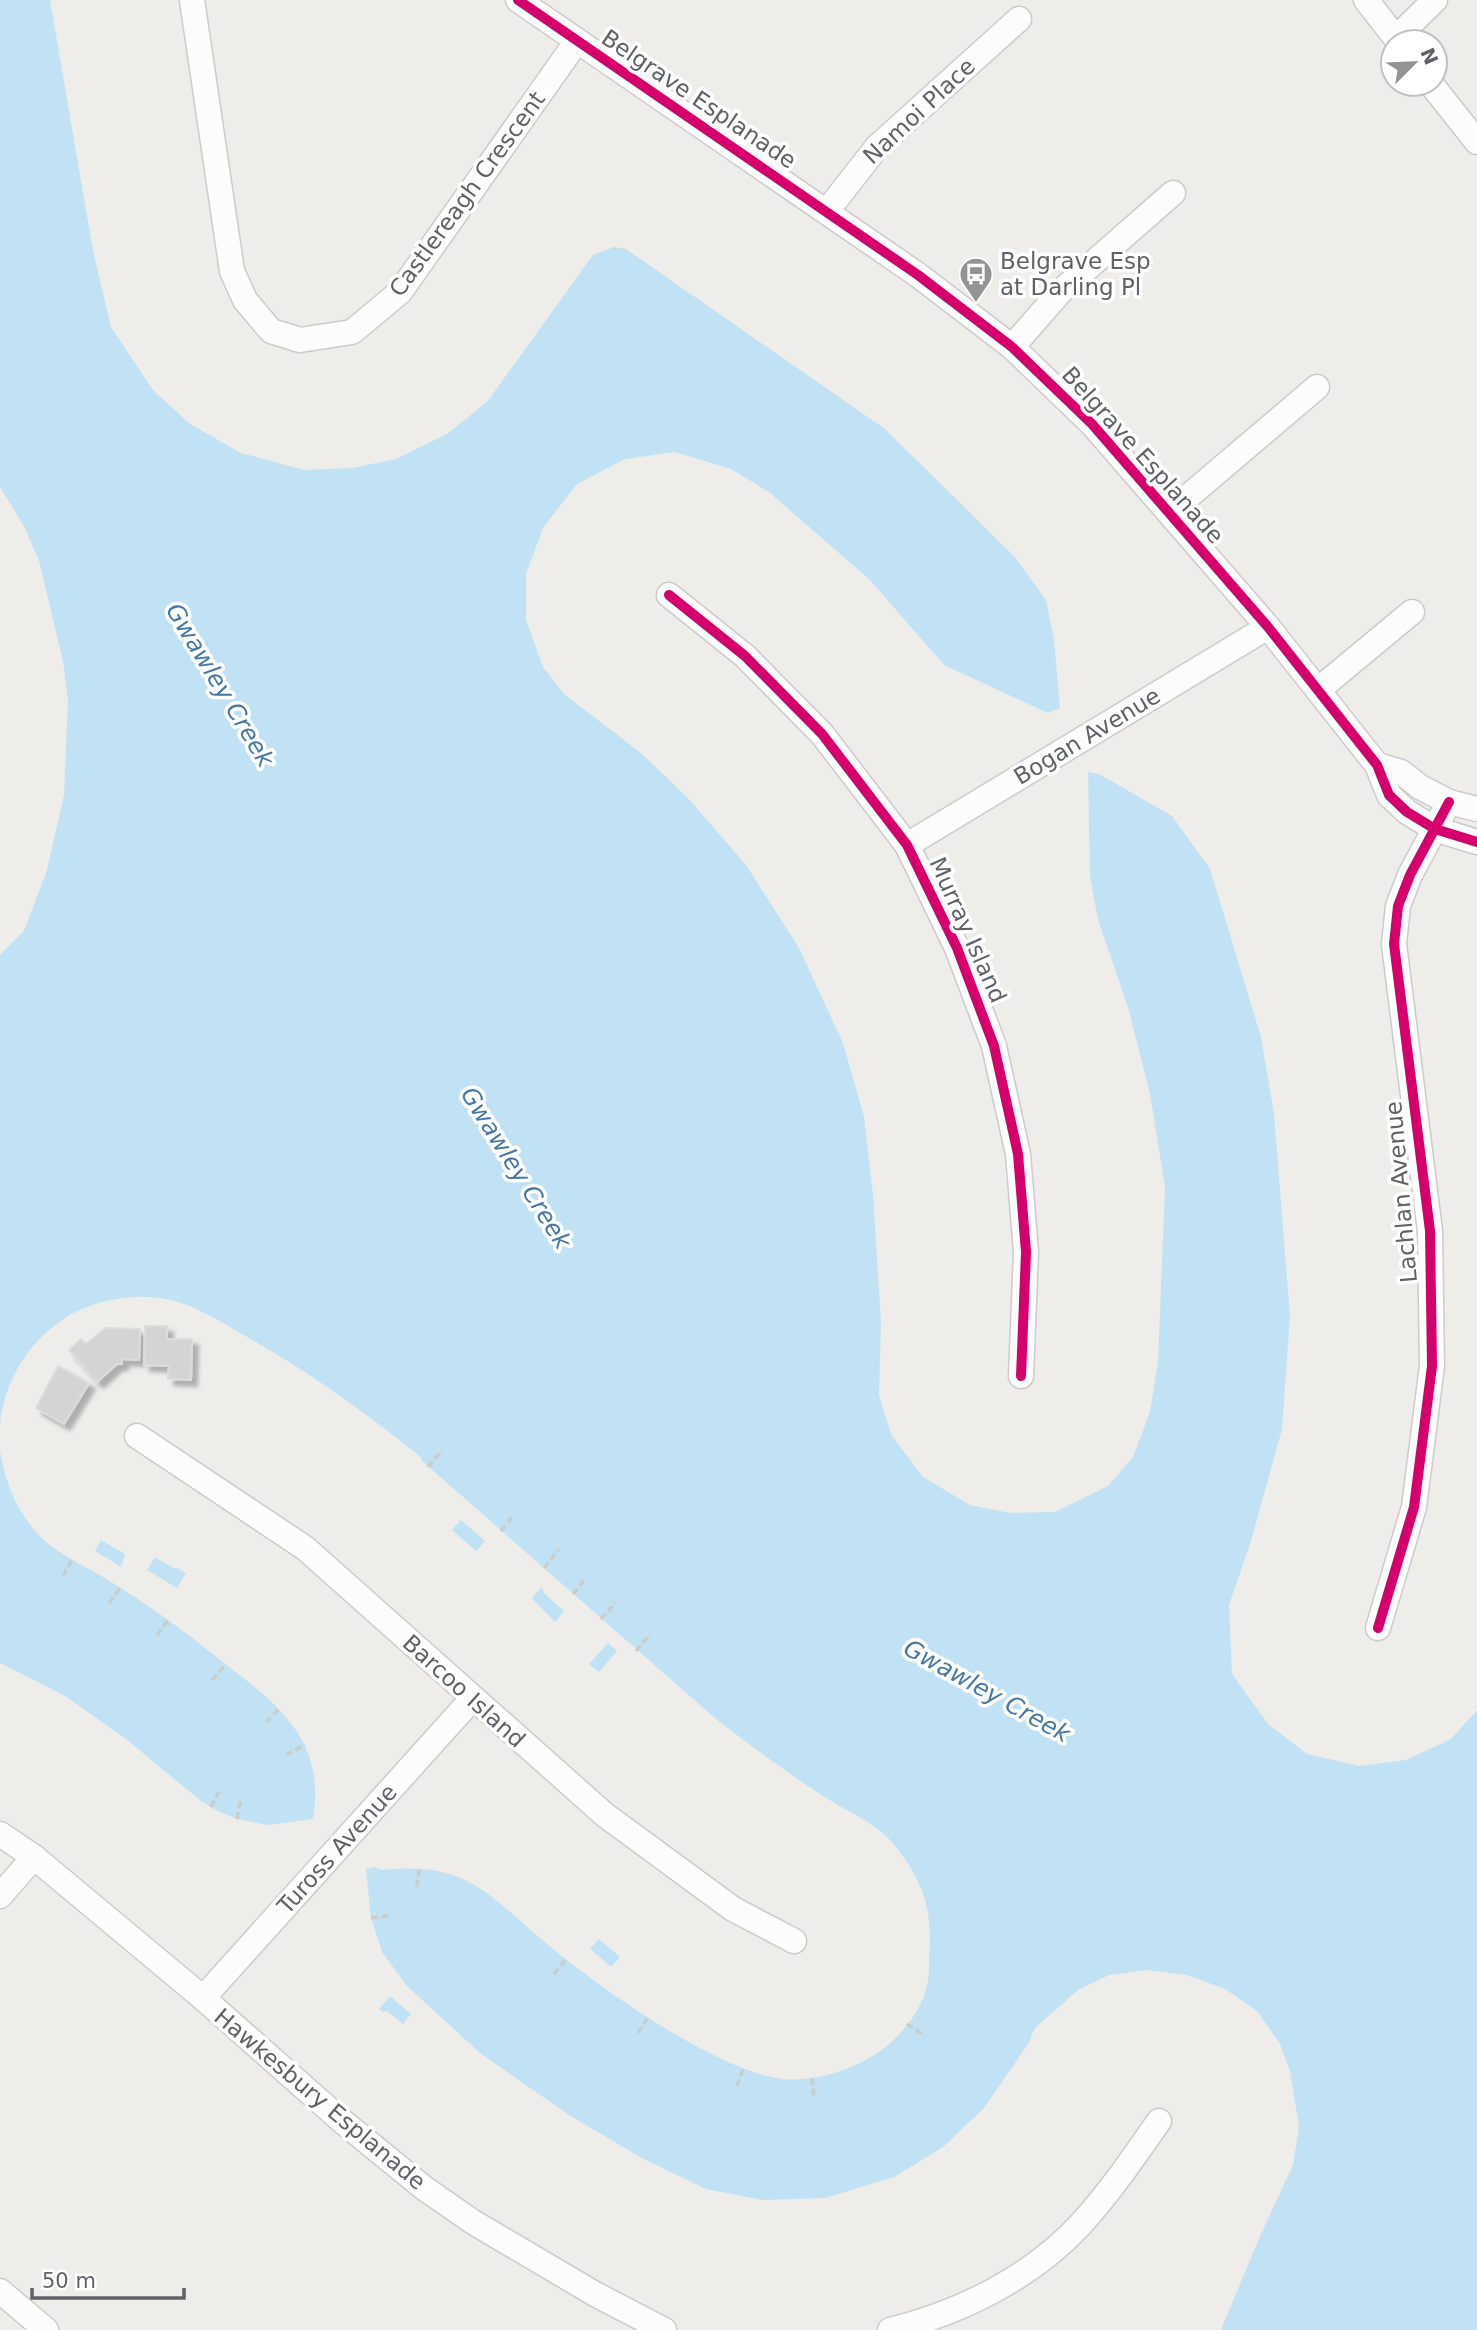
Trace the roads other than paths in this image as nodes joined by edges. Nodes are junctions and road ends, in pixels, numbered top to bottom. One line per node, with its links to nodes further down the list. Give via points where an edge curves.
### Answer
1 (192, 0): 8 (street, Castlereagh Crescent, via 232,271 245,300 271,331 300,340 352,332 400,292)
2 (518, 0): 8 (street, Belgrave Esplanade)
3 (1366, 0): 6 (street)
4 (1435, 0): 7 (street)
5 (1019, 19): 12 (street, Namoi Place, via 877,146)
6 (1388, 28)
7 (1409, 28)
8 (577, 41): 12 (street, Belgrave Esplanade)
9 (1442, 98): 10 (street)
10 (1477, 142)
11 (1173, 192): 13 (street, via 1060,292)
12 (827, 212): 13 (street, Belgrave Esplanade)
13 (1012, 347): 15 (street, Belgrave Esplanade, via 1091,424)
14 (1317, 387): 15 (street)
15 (1170, 512): 18 (street, Belgrave Esplanade)
16 (669, 595): 25 (street, Murray Island, via 745,656 821,734)
17 (1412, 612): 19 (street)
18 (1268, 627): 19 (street, Belgrave Esplanade); 25 (street, Bogan Avenue)
19 (1318, 690): 20 (street, Belgrave Esplanade)
20 (1377, 765): 21 (street, Belgrave Esplanade, via 1401,772); 23 (street, Belgrave Esplanade, via 1389,795)
21 (1449, 802): 22 (street, Belgrave Esplanade); 23 (street, Lachlan Avenue)
22 (1477, 809)
23 (1435, 829): 24 (street, Belgrave Esplanade); 28 (street, Lachlan Avenue, via 1398,905 1394,944 1430,1231 1432,1366 1414,1507)
24 (1477, 842)
25 (907, 845): 26 (street, Murray Island, via 957,948 994,1046 1018,1154 1026,1252)
26 (1021, 1376)
27 (137, 1436): 29 (street, Barcoo Island, via 305,1548)
28 (1378, 1628)
29 (472, 1699): 33 (street, Barcoo Island, via 605,1815 667,1862 733,1909); 34 (street, Tuross Avenue)
30 (0, 1833): 31 (street, Hawkesbury Esplanade)
31 (34, 1857): 32 (street); 34 (street, Hawkesbury Esplanade)
32 (0, 1896)
33 (794, 1941)
34 (203, 1998): 38 (street, Hawkesbury Esplanade, via 424,2188 563,2276)
35 (1159, 2122): 39 (street, via 1108,2193 1056,2247 963,2306)
36 (0, 2291): 37 (street)
37 (46, 2330)
38 (664, 2330)
39 (890, 2330)

